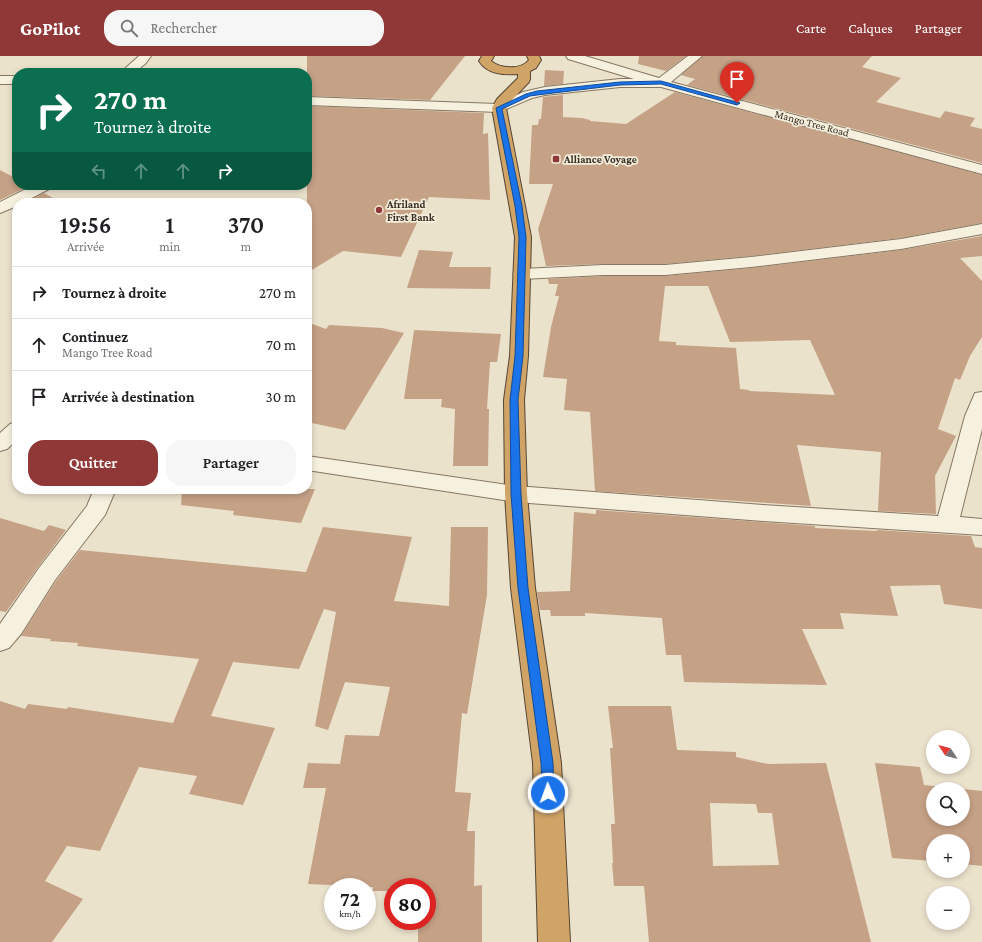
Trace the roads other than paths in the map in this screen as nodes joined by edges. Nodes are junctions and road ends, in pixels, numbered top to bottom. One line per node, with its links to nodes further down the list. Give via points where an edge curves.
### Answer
1 (145, 56): 6 (street)
2 (488, 56): 7 (highway, via 485,61 487,64)
3 (533, 56): 8 (highway, via 534,64)
4 (572, 56): 11 (street, Mango Tree Road)
5 (696, 56): 11 (street)
6 (132, 68)
7 (498, 69): 8 (highway); 13 (highway)
8 (524, 69): 13 (highway, via 524,79)
9 (0, 80): 10 (street)
10 (12, 80)
11 (661, 83): 13 (street, via 620,83 545,91); 14 (street, Mango Tree Road)
12 (312, 101): 13 (street)
13 (503, 102): 20 (highway, via 523,237)
14 (982, 170)
15 (36, 190): 16 (street)
16 (20, 198)
17 (12, 202): 18 (street)
18 (0, 208)
19 (982, 229): 20 (street, via 902,244 750,262 664,270)
20 (522, 274): 27 (highway, via 519,356 514,400)
21 (982, 398): 28 (street)
22 (12, 434): 23 (street)
23 (0, 446): 24 (street)
24 (12, 447)
25 (312, 464): 27 (street)
26 (103, 494): 30 (street, via 97,509)
27 (516, 494): 28 (street); 31 (highway, via 523,588 547,763)
28 (947, 525): 29 (street)
29 (982, 527)
30 (0, 641)
31 (554, 942)

